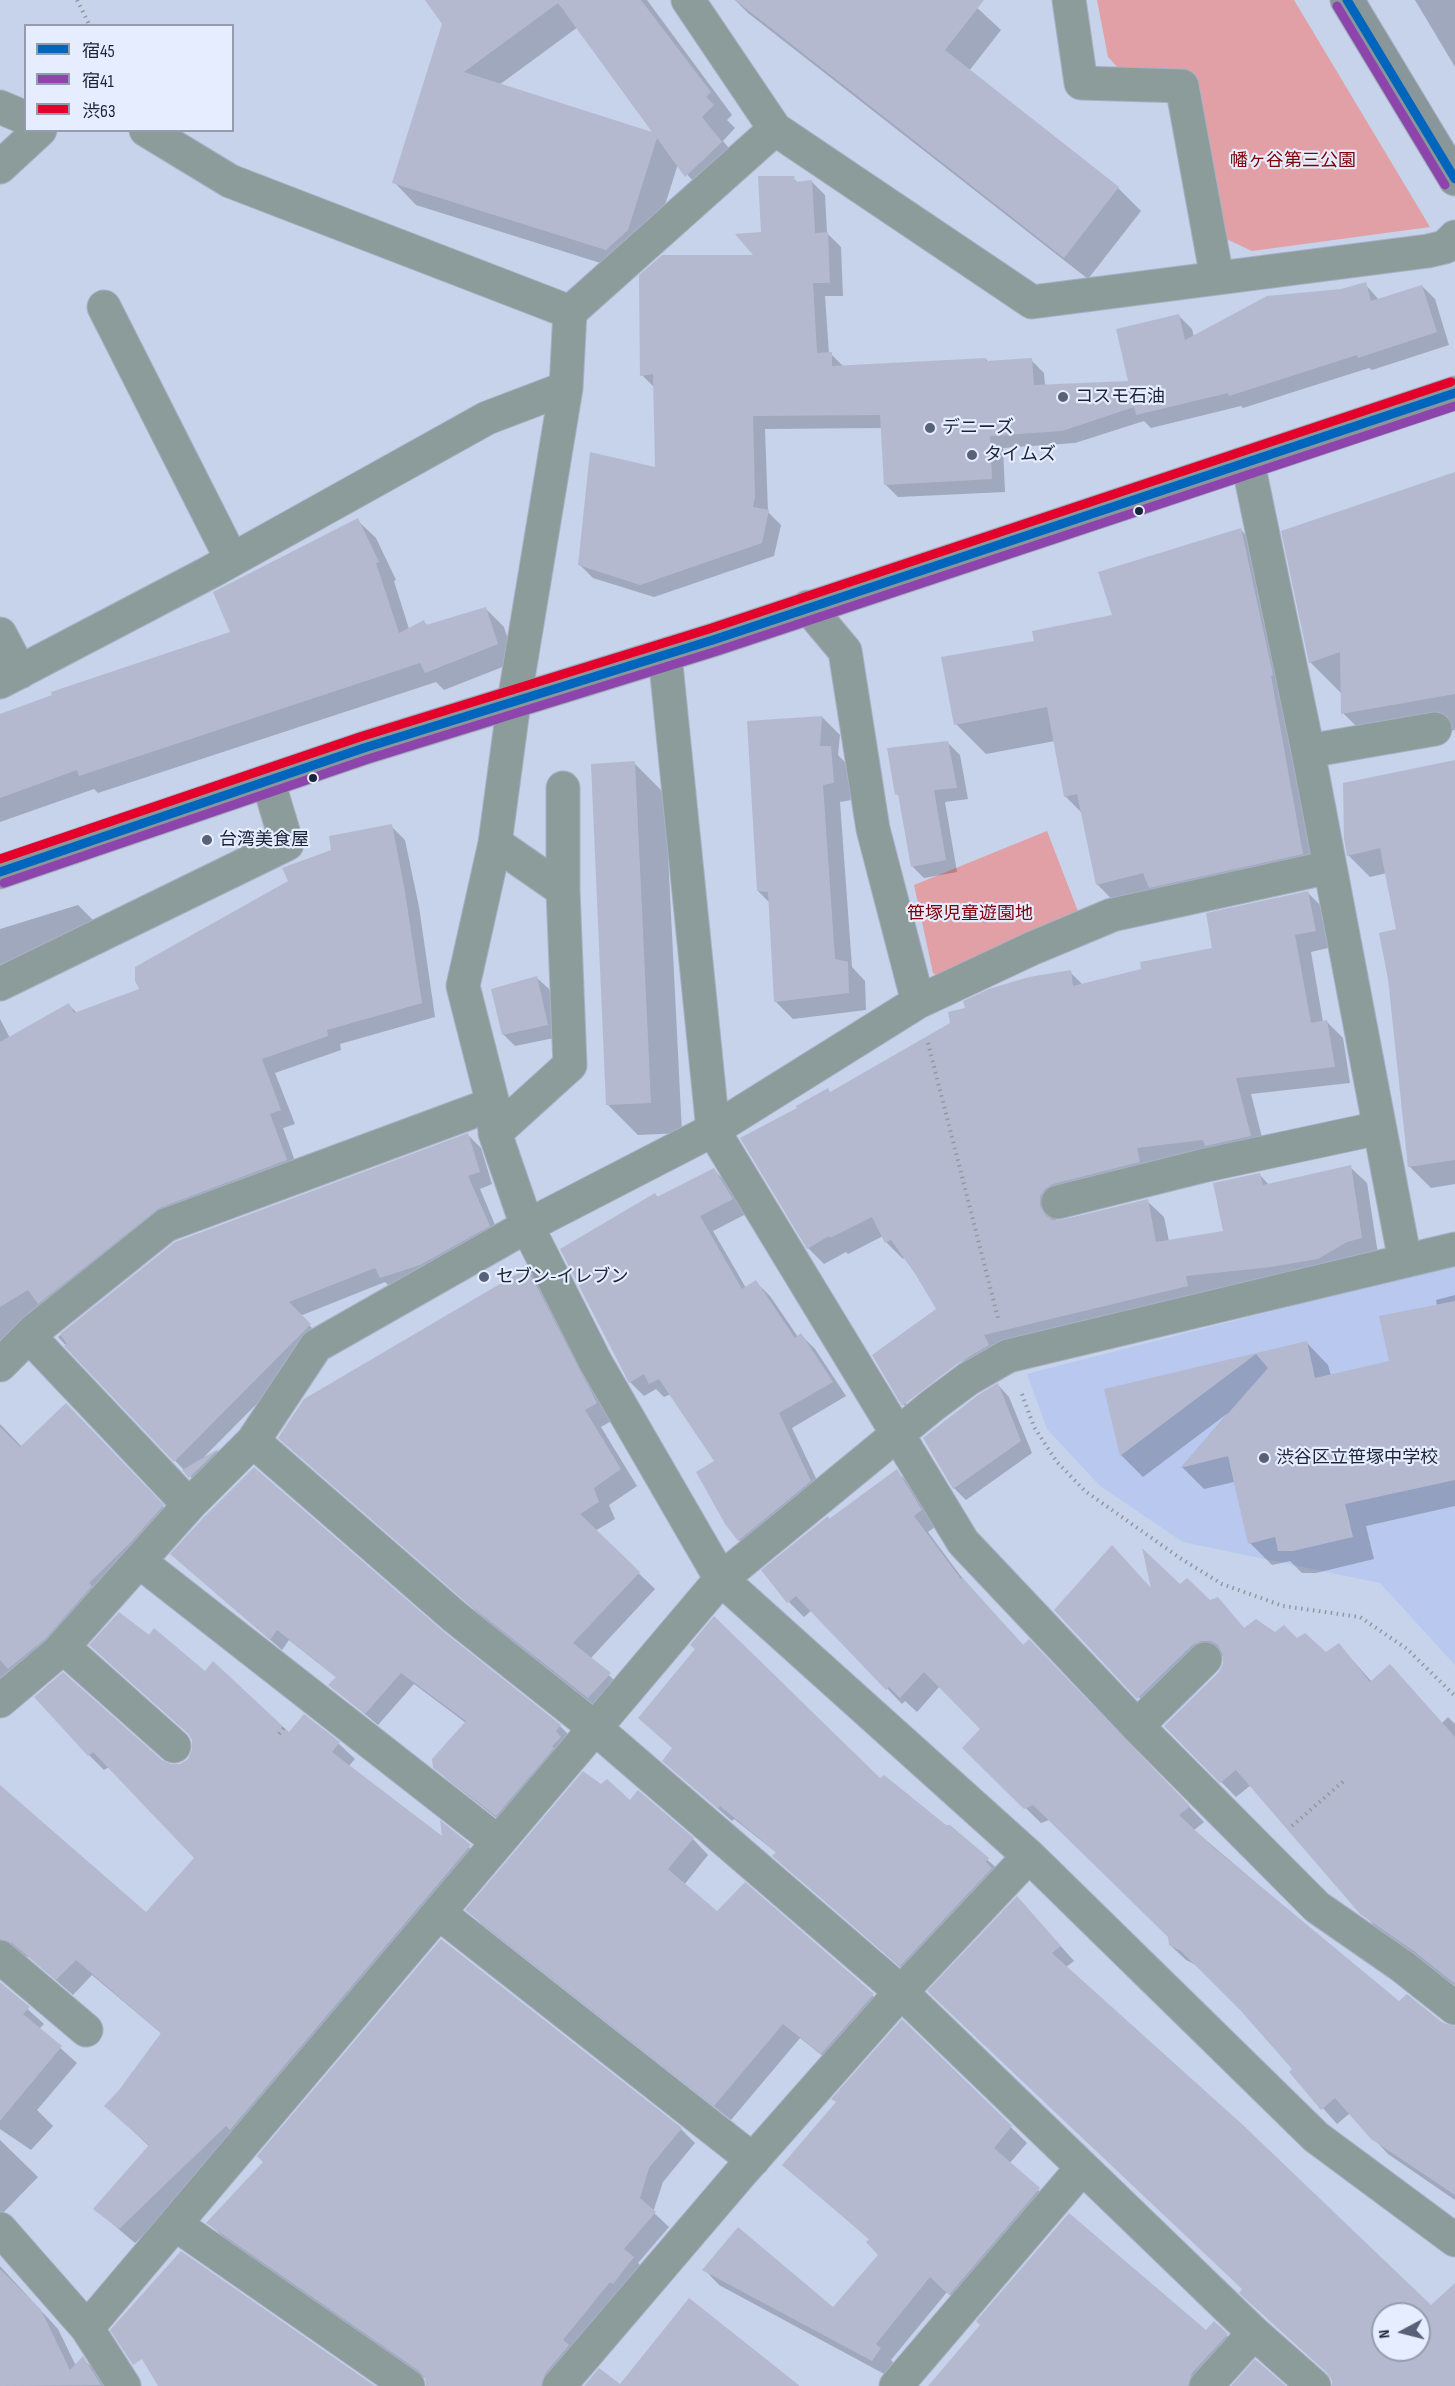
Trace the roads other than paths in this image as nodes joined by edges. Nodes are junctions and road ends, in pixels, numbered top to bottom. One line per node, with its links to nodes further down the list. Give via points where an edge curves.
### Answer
1 (688, 0): 6 (street)
2 (1069, 0): 12 (street, via 1081,83 1182,86)
3 (1347, 0): 10 (main road)
4 (0, 107): 5 (street)
5 (24, 117)
6 (775, 129): 12 (street, via 1032,302); 14 (street)
7 (38, 132): 9 (street)
8 (149, 132): 14 (street, via 230,181)
9 (0, 167)
10 (1455, 179)
11 (1455, 237): 12 (street, via 1444,247 1428,251)
12 (1217, 278)
13 (104, 308): 18 (street)
14 (570, 312): 15 (street)
15 (566, 388): 18 (street, via 487,418); 23 (street)
16 (1455, 393): 17 (main road)
17 (1248, 463): 19 (main road); 25 (street)
18 (232, 560): 22 (street)
19 (808, 607): 21 (main road); 33 (street, via 845,651 873,829)
20 (0, 634): 22 (street)
21 (665, 655): 23 (main road); 36 (street)
22 (10, 677)
23 (514, 702): 26 (main road); 28 (street)
24 (1435, 729): 25 (street)
25 (1308, 751): 29 (street)
26 (268, 782): 30 (main road); 32 (street, via 287,844)
27 (563, 788): 31 (street)
28 (495, 843): 31 (street); 34 (street, via 463,986)
29 (1330, 867): 33 (street, via 1112,915); 35 (street)
30 (0, 872)
31 (563, 890): 34 (street, via 570,1065)
32 (0, 984)
33 (918, 1002): 36 (street)
34 (494, 1118): 38 (street); 41 (street, via 166,1225)
35 (1379, 1128): 37 (street); 40 (street)
36 (712, 1130): 38 (street); 43 (street)
37 (1058, 1202)
38 (527, 1226): 44 (street, via 316,1346); 47 (street, via 596,1363)
39 (1455, 1249): 40 (street)
40 (1405, 1261): 43 (street, via 1008,1356 968,1379)
41 (29, 1336): 42 (street); 45 (street)
42 (0, 1365)
43 (898, 1435): 47 (street); 51 (street, via 963,1542)
44 (253, 1441): 45 (street); 52 (street, via 455,1617)
45 (189, 1505): 46 (street)
46 (140, 1563): 48 (street); 54 (street)
47 (722, 1579): 52 (street); 55 (street)
48 (63, 1647): 50 (street); 53 (street)
49 (1205, 1659): 51 (street)
50 (0, 1701)
51 (1137, 1726): 59 (street, via 1317,1907)
52 (595, 1728): 54 (street); 58 (street)
53 (174, 1746)
54 (498, 1842): 56 (street)
55 (1029, 1856): 58 (street); 65 (street, via 1316,2137)
56 (440, 1912): 61 (street); 63 (street)
57 (0, 1957): 60 (street)
58 (901, 1992): 61 (street); 62 (street)
59 (1455, 2008)
60 (86, 2030)
61 (753, 2160): 70 (street)
62 (1082, 2168): 67 (street); 71 (street)
63 (175, 2224): 66 (street); 69 (street)
64 (0, 2229): 66 (street)
65 (1455, 2240)
66 (87, 2328): 68 (street)
67 (1254, 2333): 72 (street); 73 (street)
68 (124, 2386)
69 (408, 2386)
70 (559, 2386)
71 (896, 2386)
72 (1206, 2386)
73 (1314, 2386)

